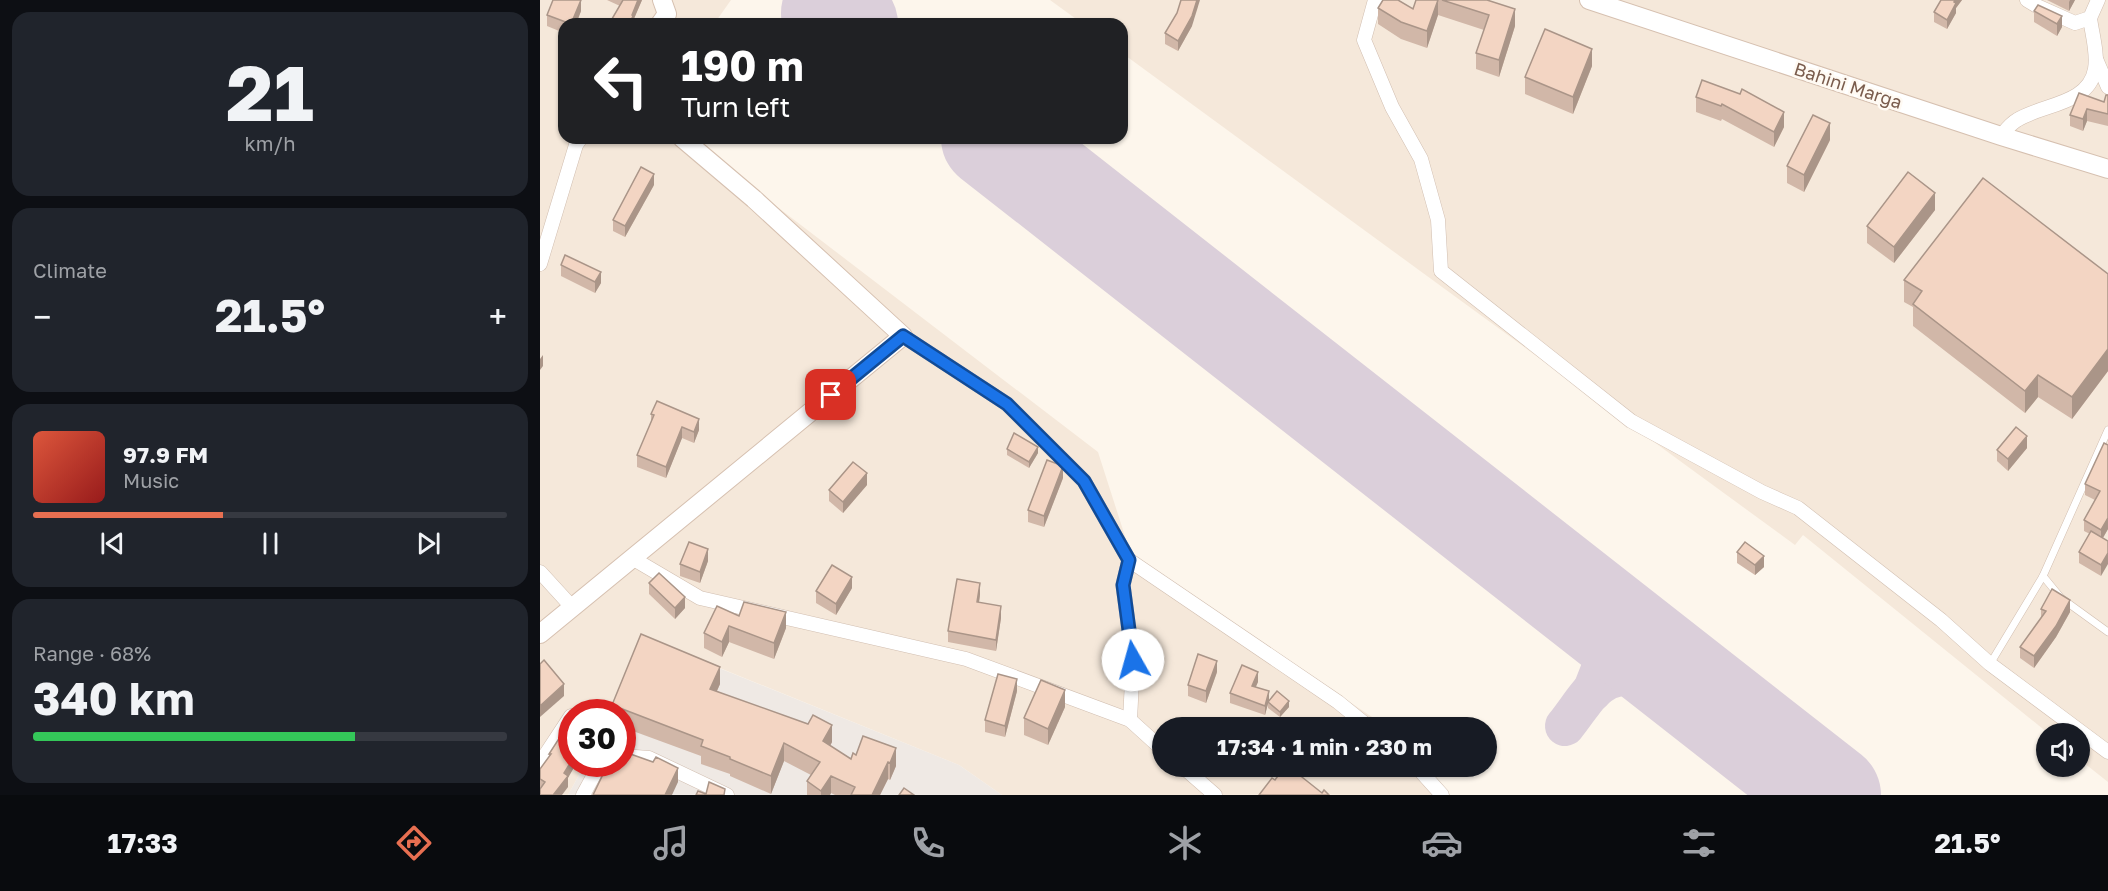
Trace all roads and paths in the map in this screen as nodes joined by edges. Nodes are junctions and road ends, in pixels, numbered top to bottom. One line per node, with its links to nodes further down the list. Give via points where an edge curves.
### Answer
1 (662, 0): 6 (street, via 667,14)
2 (1375, 0): 24 (street, via 1364,40 1392,107 1421,159 1438,220 1441,272 1631,421 1798,508 1941,620)
3 (1588, 0): 10 (street, Bahini Marga)
4 (2027, 0): 7 (street, via 2075,23)
5 (2098, 0): 7 (street)
6 (664, 18)
7 (2090, 18): 8 (street)
8 (2096, 59): 9 (street); 10 (street, via 2090,81 2076,96 2019,119)
9 (2108, 87)
10 (2001, 136): 13 (street, Bahini Marga)
11 (577, 144): 14 (street)
12 (689, 144): 15 (street)
13 (2108, 169)
14 (540, 264)
15 (903, 336): 17 (street); 18 (street, via 1007,404 1084,481)
16 (2108, 430): 20 (lane)
17 (632, 558): 21 (street); 26 (street, via 700,598 966,659)
18 (1129, 560): 25 (street); 26 (street, via 1123,585 1133,660)
19 (540, 572): 21 (street)
20 (2043, 576): 22 (lane, via 2061,598); 24 (lane)
21 (572, 607): 23 (street)
22 (2108, 632)
23 (540, 634)
24 (1990, 664): 29 (street)
25 (1356, 717)
26 (1130, 720): 28 (street)
27 (558, 736): 31 (street)
28 (1152, 740)
29 (2108, 752)
30 (636, 757): 36 (street, via 649,758)
31 (540, 763)
32 (593, 777): 35 (street)
33 (1195, 777): 37 (street)
34 (1426, 777): 38 (street)
35 (583, 795)
36 (727, 795)
37 (1215, 795)
38 (1442, 795)

